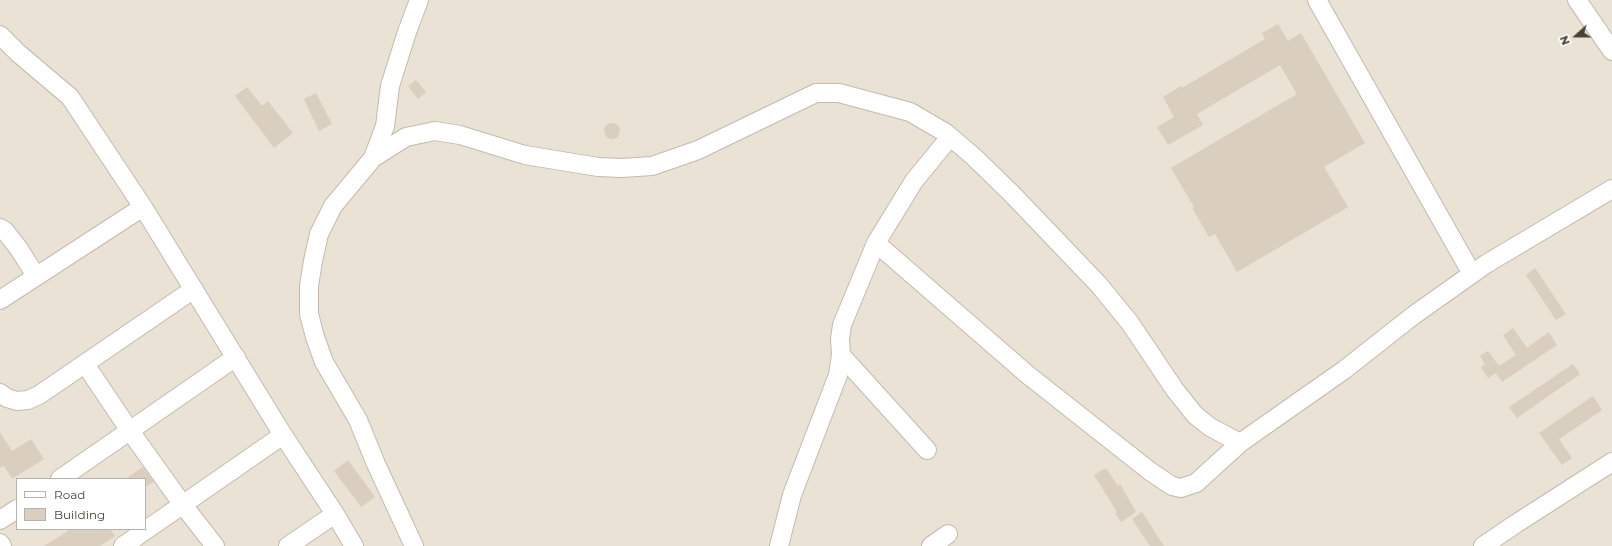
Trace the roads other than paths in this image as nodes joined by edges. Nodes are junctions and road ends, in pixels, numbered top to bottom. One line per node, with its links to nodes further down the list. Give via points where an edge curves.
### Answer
1 (419, 0): 7 (street, via 390,86 385,126)
2 (1317, 0): 12 (street)
3 (1577, 0): 5 (street)
4 (0, 35): 9 (street, via 70,97)
5 (1612, 51)
6 (950, 137): 7 (street, via 910,112 839,94 816,93 698,150 652,166 598,167 525,155 460,135 435,131 406,136); 11 (street, via 914,182); 22 (street, via 1012,194 1099,285 1130,323 1194,415)
7 (373, 158): 37 (street, via 333,206 320,234 309,286 309,314 324,362 358,420)
8 (1612, 189): 12 (street)
9 (143, 207): 13 (street); 14 (street)
10 (0, 228): 13 (street, via 19,249)
11 (876, 243): 16 (street, via 842,325); 22 (street, via 1028,375 1172,486 1181,488 1196,483)
12 (1472, 274): 22 (street, via 1344,370)
13 (36, 276): 15 (street)
14 (194, 289): 17 (street); 18 (street)
15 (0, 300)
16 (841, 355): 23 (street); 38 (street, via 838,375 792,495)
17 (236, 357): 20 (street); 21 (street)
18 (85, 364): 19 (street, via 40,395 28,400 17,401); 20 (street)
19 (0, 393)
20 (130, 431): 25 (street); 26 (street)
21 (283, 435): 26 (street); 28 (street)
22 (1240, 443)
23 (927, 450)
24 (1612, 462): 40 (street)
25 (61, 478)
26 (183, 505): 33 (street); 34 (street)
27 (16, 510): 29 (street)
28 (335, 514): 35 (street); 36 (street)
29 (0, 520)
30 (948, 534): 39 (street)
31 (0, 543): 32 (street)
32 (2, 546)
33 (123, 546)
34 (215, 546)
35 (288, 546)
36 (354, 546)
37 (414, 546)
38 (779, 546)
39 (931, 546)
40 (1483, 546)

